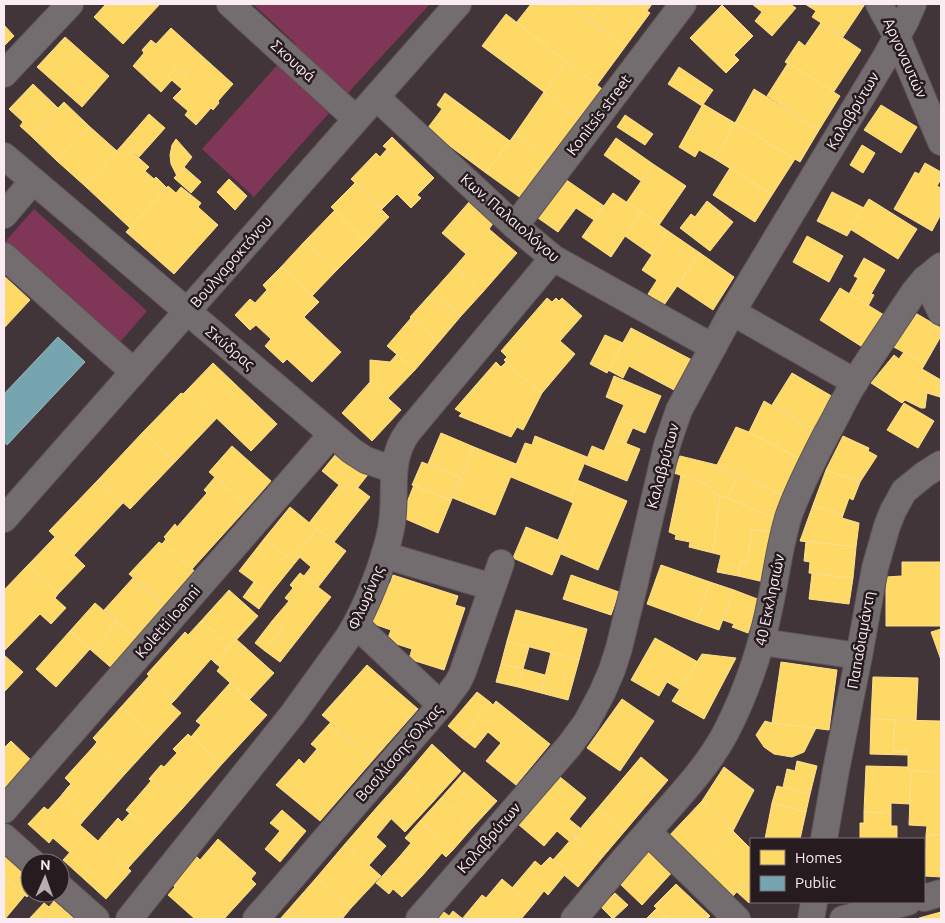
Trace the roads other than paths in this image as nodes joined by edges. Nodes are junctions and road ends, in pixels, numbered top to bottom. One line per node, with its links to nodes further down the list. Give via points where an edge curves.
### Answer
1 (70, 4): 8 (street)
2 (230, 4): 10 (street, Σκουφά)
3 (458, 4): 9 (street, Βουλγαροκτόνου)
4 (683, 4): 15 (street, Konitsis street)
5 (879, 4): 7 (street, Αργοναυτών)
6 (912, 4): 7 (street, Καλαβρύτων)
7 (897, 37): 11 (street, Αργοναυτών); 20 (street, Καλαβρύτων)
8 (4, 74)
9 (376, 97): 10 (street, Βουλγαροκτόνου); 15 (street, Κων. Παλαιολόγου)
10 (356, 119): 19 (street, Βουλγαροκτόνου)
11 (941, 142)
12 (4, 156): 13 (street, Σκύδρας)
13 (33, 181): 14 (street); 19 (street, Σκύδρας)
14 (4, 215)
15 (515, 226): 17 (street, Κων. Παλαιολόγου)
16 (4, 256): 23 (street)
17 (554, 258): 22 (street, Κων. Παλαιολόγου); 27 (street, Φλωρίνης, via 404,439)
18 (933, 272): 21 (street); 24 (street, 40 Εκκλησιών, via 914,292)
19 (187, 312): 23 (street, Βουλγαροκτόνου); 25 (street, Σκύδρας)
20 (732, 312): 22 (street, Καλαβρύτων); 24 (street)
21 (941, 312)
22 (713, 347): 49 (street, Καλαβρύτων, via 679,410 671,432 624,626 602,693 569,746)
23 (134, 372): 28 (street, Βουλγαροκτόνου)
24 (855, 382): 33 (street, 40 Εκκλησιών, via 800,487 789,515)
25 (332, 434): 27 (street, Σκύδρας, via 360,457); 36 (street, Koletti Ioanni)
26 (941, 464): 34 (street, Παπαδιαμάντη, via 904,491 886,526)
27 (394, 470): 29 (street, Φλωρίνης, via 391,527)
28 (4, 519)
29 (384, 554): 31 (street); 32 (street, Φλωρίνης)
30 (501, 563): 31 (street, Βασιλίσσης Όλγας)
31 (492, 587): 35 (street, Βασιλίσσης Όλγας, via 462,674)
32 (356, 625): 35 (street); 47 (street, Φλωρίνης, via 292,715)
33 (762, 642): 34 (street); 37 (street, 40 Εκκλησιών, via 725,733 700,772)
34 (859, 656): 39 (street, Παπαδιαμάντη)
35 (441, 705): 48 (street, Βασιλίσσης Όλγας)
36 (4, 810)
37 (648, 832): 50 (street, 40 Εκκλησιών); 51 (street)
38 (4, 838): 40 (street)
39 (824, 838)
40 (21, 853)
41 (941, 893): 43 (street)
42 (70, 896): 46 (street)
43 (925, 898)
44 (814, 903): 52 (street)
45 (904, 903): 53 (street)
46 (96, 919)
47 (129, 919)
48 (256, 919)
49 (419, 919)
50 (574, 919)
51 (736, 919)
52 (811, 919)
53 (843, 919)

